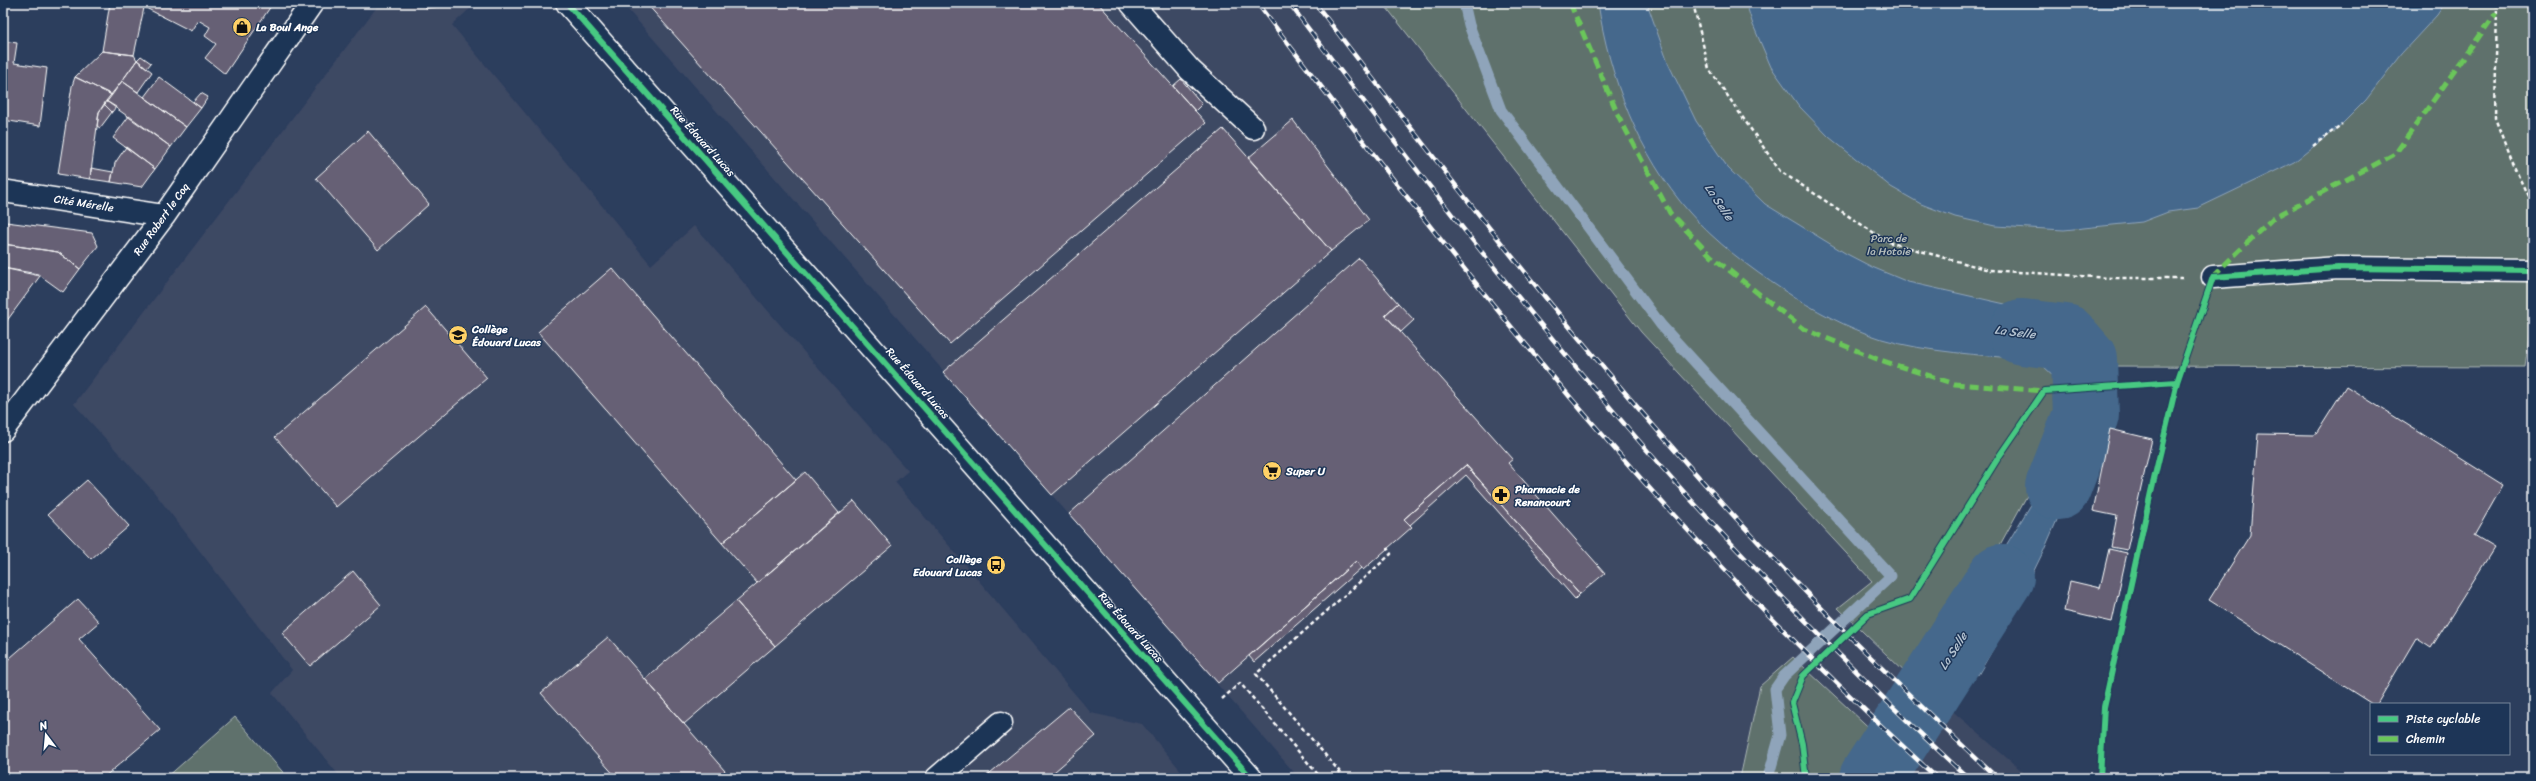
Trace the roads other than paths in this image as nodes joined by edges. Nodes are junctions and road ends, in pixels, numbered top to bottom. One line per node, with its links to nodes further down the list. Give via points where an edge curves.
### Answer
1 (312, 3): 6 (street, Rue Robert le Coq)
2 (567, 3): 11 (street, Rue Édouard Lucas, via 1199,718)
3 (1131, 3): 4 (street, via 1190,70)
4 (1253, 128)
5 (3, 191): 6 (street, Cité Mérelle)
6 (164, 216): 9 (street, Rue Robert le Coq)
7 (2533, 270): 8 (street, via 2338,268)
8 (2212, 277)
9 (3, 430)
10 (1000, 723): 12 (street)
11 (1242, 775)
12 (937, 778)

